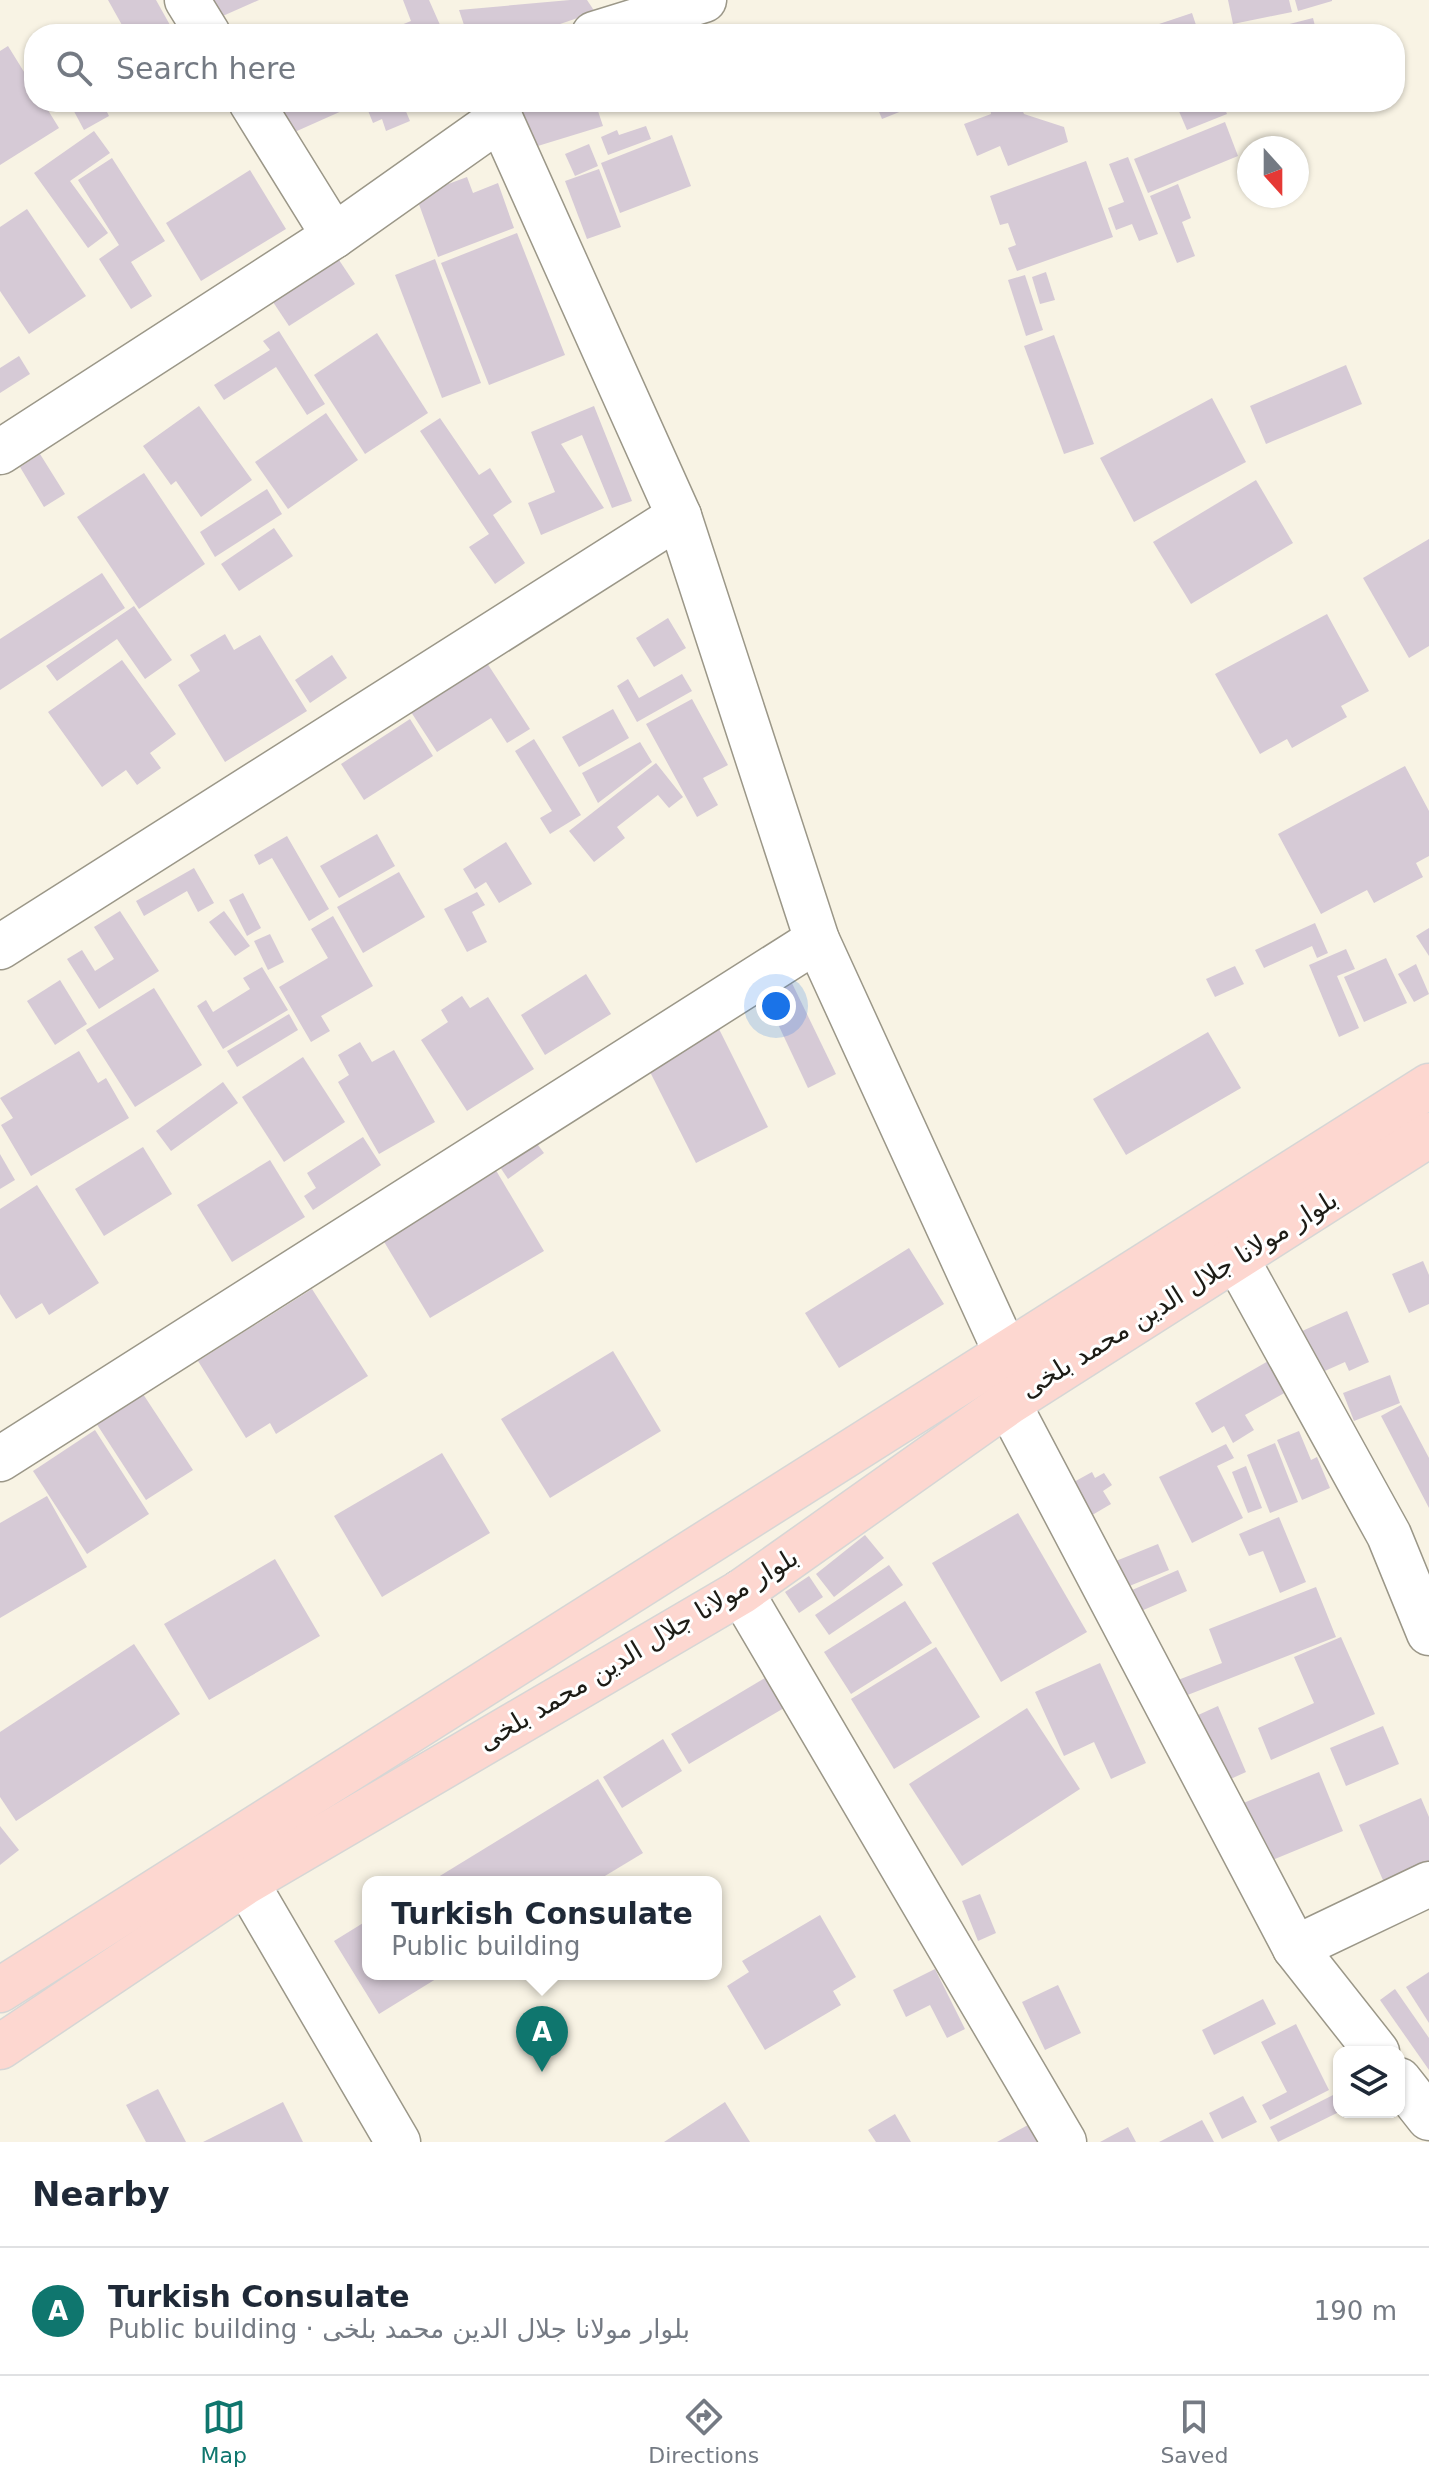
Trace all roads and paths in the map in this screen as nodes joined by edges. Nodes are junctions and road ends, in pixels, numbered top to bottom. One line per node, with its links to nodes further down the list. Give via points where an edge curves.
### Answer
1 (187, 0): 4 (street)
2 (704, 0): 3 (street)
3 (632, 11): 5 (street)
4 (202, 24)
5 (611, 24)
6 (257, 112): 9 (street)
7 (495, 112): 9 (street)
8 (496, 112): 11 (street)
9 (334, 236): 10 (street)
10 (0, 452)
11 (679, 516): 12 (street); 13 (street)
12 (817, 940): 17 (street); 19 (street)
13 (0, 947)
14 (1429, 1086): 17 (main road, بلوار مولانا جلال الدین محمد بلخی)
15 (1429, 1135): 16 (main road, بلوار مولانا جلال الدین محمد بلخی)
16 (1236, 1258): 18 (main road, بلوار مولانا جلال الدین محمد بلخی); 21 (street, via 1389,1535)
17 (1007, 1355): 25 (main road, بلوار مولانا جلال الدین محمد بلخی)
18 (1008, 1403): 20 (main road, بلوار مولانا جلال الدین محمد بلخی); 24 (street)
19 (0, 1459)
20 (741, 1592): 22 (main road, بلوار مولانا جلال الدین محمد بلخی); 31 (street)
21 (1429, 1633)
22 (246, 1882): 27 (main road, بلوار مولانا جلال الدین محمد بلخی); 30 (street)
23 (1429, 1884): 24 (street)
24 (1295, 1948): 26 (street)
25 (0, 1990)
26 (1372, 2046)
27 (0, 2047)
28 (1405, 2088): 29 (street)
29 (1429, 2118)
30 (398, 2142)
31 (1064, 2142)

